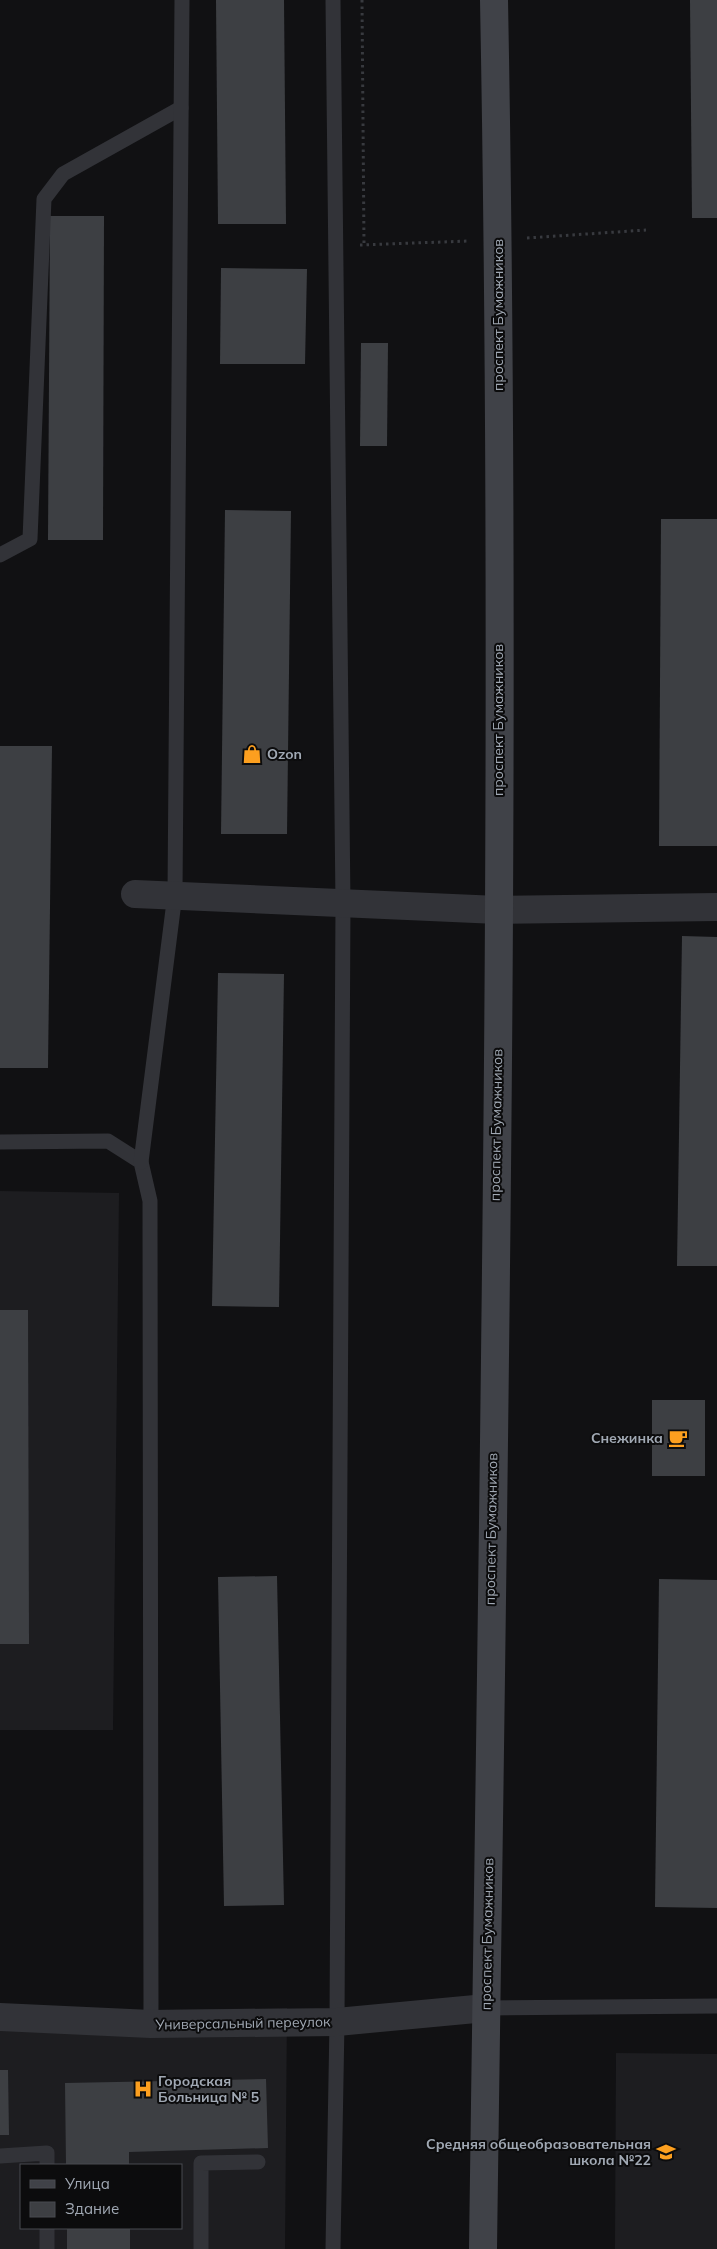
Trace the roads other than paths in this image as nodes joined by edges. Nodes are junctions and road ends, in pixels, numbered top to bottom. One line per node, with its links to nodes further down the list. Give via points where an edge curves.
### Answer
1 (182, 0): 4 (lane)
2 (333, 0): 8 (lane)
3 (494, 0): 10 (street, проспект Бумажников, via 498,240)
4 (181, 108): 5 (lane, via 63,174 44,199 30,539); 7 (lane)
5 (0, 555)
6 (135, 894): 7 (street)
7 (176, 894): 8 (street); 12 (lane)
8 (343, 904): 10 (street); 16 (lane)
9 (717, 907): 10 (street)
10 (498, 910): 14 (street, проспект Бумажников)
11 (0, 1142): 12 (lane, via 108,1140)
12 (141, 1162): 17 (lane, via 150,1201)
13 (717, 2006): 14 (lane)
14 (486, 2008): 16 (street, Универсальный переулок); 25 (street, проспект Бумажников)
15 (0, 2017): 17 (street, Универсальный переулок)
16 (337, 2022): 17 (street, Универсальный переулок); 24 (lane)
17 (151, 2024)
18 (0, 2156): 20 (lane, via 47,2153)
19 (258, 2162): 23 (lane, via 201,2164)
20 (47, 2164)
21 (47, 2229): 22 (lane)
22 (47, 2249)
23 (201, 2249)
24 (334, 2249)
25 (483, 2249)

